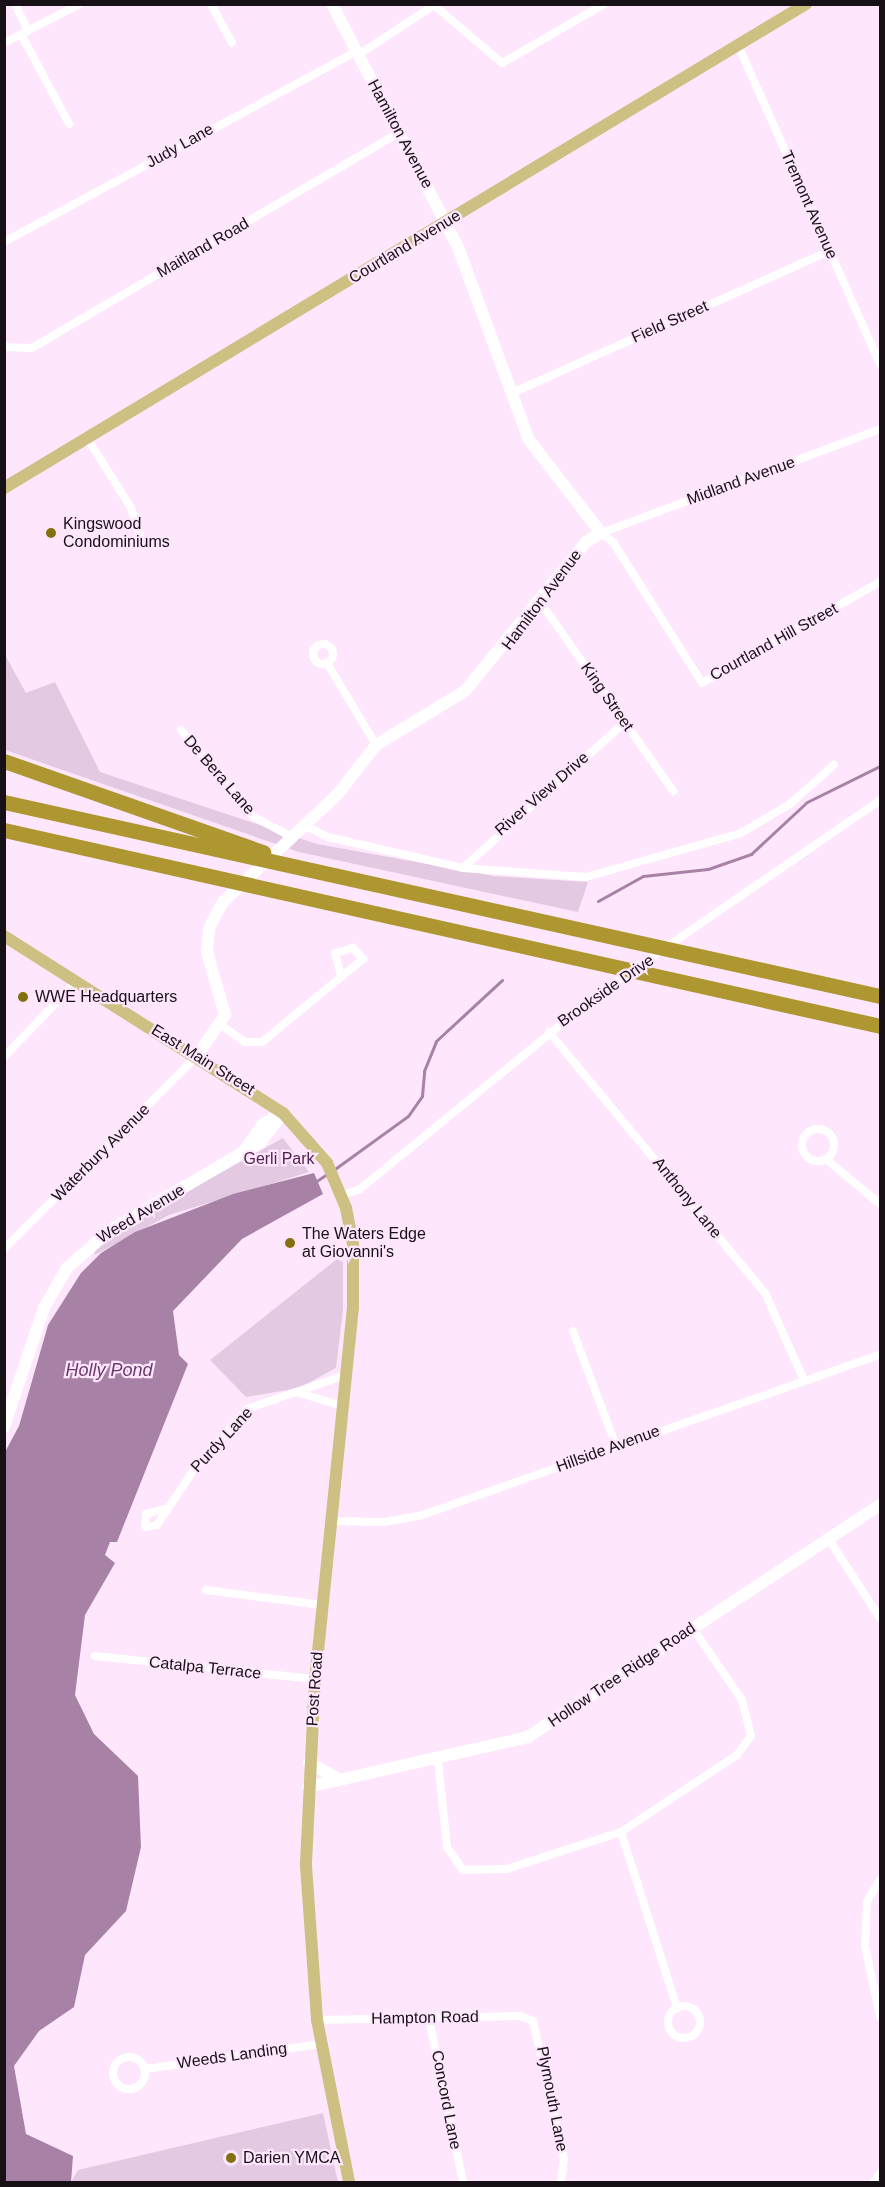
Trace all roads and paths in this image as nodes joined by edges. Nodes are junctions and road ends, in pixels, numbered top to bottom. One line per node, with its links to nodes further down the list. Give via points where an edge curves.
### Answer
1 (15, 4): 8 (street)
2 (80, 4): 8 (street)
3 (211, 4): 10 (street)
4 (332, 4): 12 (street, Hamilton Avenue)
5 (603, 4): 7 (street, via 502,63)
6 (806, 4): 11 (main road, Courtland Avenue)
7 (435, 5): 12 (street, Judy Lane)
8 (25, 32): 9 (street); 13 (street)
9 (4, 43)
10 (232, 43)
11 (738, 45): 15 (main road, Courtland Avenue); 17 (street, Tremont Avenue)
12 (357, 53): 14 (street, Hamilton Avenue); 16 (street, Judy Lane)
13 (69, 124)
14 (399, 133): 15 (street, Hamilton Avenue); 18 (street, Maitland Road, via 32,348 14,352)
15 (446, 222): 20 (street, Hamilton Avenue, via 483,305); 22 (main road, Courtland Avenue)
16 (4, 242)
17 (829, 251): 19 (street, Tremont Avenue); 20 (street, Field Street)
18 (4, 347)
19 (880, 364)
20 (512, 393): 24 (street, Hamilton Avenue, via 532,446)
21 (880, 429): 24 (street, Midland Avenue)
22 (87, 438): 23 (main road, Courtland Avenue); 25 (street, via 130,508)
23 (4, 488)
24 (601, 533): 26 (street, Courtland Hill Street, via 613,542 702,683); 27 (street, Hamilton Avenue, via 586,542)
25 (141, 539)
26 (880, 582)
27 (541, 603): 29 (street, King Street); 31 (street, Hamilton Avenue, via 465,691)
28 (327, 663): 31 (street)
29 (624, 723): 34 (street, King Street); 41 (street, River View Drive)
30 (181, 730): 39 (street, De Bera Lane, via 254,817)
31 (376, 745): 37 (street, Hamilton Avenue, via 338,795)
32 (4, 761): 40 (highway)
33 (834, 765): 41 (street, via 790,804 741,833 586,877)
34 (674, 791)
35 (880, 800): 48 (street, Brookside Drive)
36 (4, 802): 40 (highway)
37 (304, 825): 39 (street, Hamilton Avenue); 41 (street, via 327,837)
38 (4, 830): 47 (highway)
39 (290, 836): 46 (street, Hamilton Avenue, via 223,902 209,928 207,952 224,1005)
40 (227, 843): 45 (highway, via 289,864)
41 (463, 868)
42 (4, 936): 44 (main road, East Main Street)
43 (341, 976): 46 (street, via 258,1043 245,1042)
44 (77, 981): 49 (main road, East Main Street); 50 (street)
45 (880, 996)
46 (222, 1026): 49 (street)
47 (880, 1026)
48 (549, 1032): 53 (street, Brookside Drive, via 360,1189); 59 (street, Anthony Lane, via 765,1293)
49 (197, 1056): 51 (main road, East Main Street); 55 (street, Waterbury Avenue)
50 (4, 1057)
51 (283, 1113): 53 (main road, East Main Street, via 327,1163); 62 (street, Weed Avenue, via 261,1142 109,1231 67,1268 44,1308)
52 (826, 1159): 54 (street)
53 (340, 1192): 58 (main road, Post Road, via 354,1268)
54 (880, 1204)
55 (4, 1249)
56 (573, 1331): 63 (street)
57 (880, 1355): 59 (street, Hillside Avenue)
58 (346, 1376): 60 (street, Purdy Lane); 61 (main road, Post Road)
59 (803, 1378): 63 (street, Hillside Avenue)
60 (295, 1392): 61 (street); 65 (street, Purdy Lane, via 247,1409)
61 (344, 1406): 66 (main road, Post Road)
62 (4, 1427)
63 (616, 1446): 66 (street, Hillside Avenue, via 422,1515 384,1522)
64 (880, 1505): 67 (street, Hollow Tree Ridge Road)
65 (164, 1509)
66 (331, 1521): 69 (main road, Post Road)
67 (828, 1538): 70 (street); 71 (street, Hollow Tree Ridge Road)
68 (206, 1590): 69 (street)
69 (322, 1605): 73 (main road, Post Road)
70 (880, 1618)
71 (692, 1627): 74 (street, Hollow Tree Ridge Road, via 528,1737); 78 (street, via 742,1700 751,1736 736,1755)
72 (94, 1656): 73 (street, Catalpa Terrace)
73 (315, 1679): 75 (main road, Post Road)
74 (438, 1761): 76 (street, Hollow Tree Ridge Road); 78 (street, via 447,1847 463,1870 507,1869)
75 (309, 1763): 76 (street); 77 (main road, Post Road)
76 (337, 1778): 77 (street, Hollow Tree Ridge Road)
77 (308, 1787): 83 (main road, Post Road, via 307,1917)
78 (621, 1832): 80 (street)
79 (880, 1880): 81 (street, via 867,1902 865,1946)
80 (677, 2008)
81 (880, 2016)
82 (429, 2019): 83 (street, Hampton Road); 84 (street, Hampton Road, via 520,2016); 90 (street, Concord Lane)
83 (316, 2020): 85 (main road, Post Road)
84 (533, 2021): 88 (street, Plymouth Lane)
85 (320, 2043): 86 (street, Weeds Landing); 89 (main road, Post Road)
86 (145, 2070)
87 (880, 2173): 91 (street)
88 (563, 2181)
89 (349, 2182)
90 (463, 2182)
91 (874, 2182)

